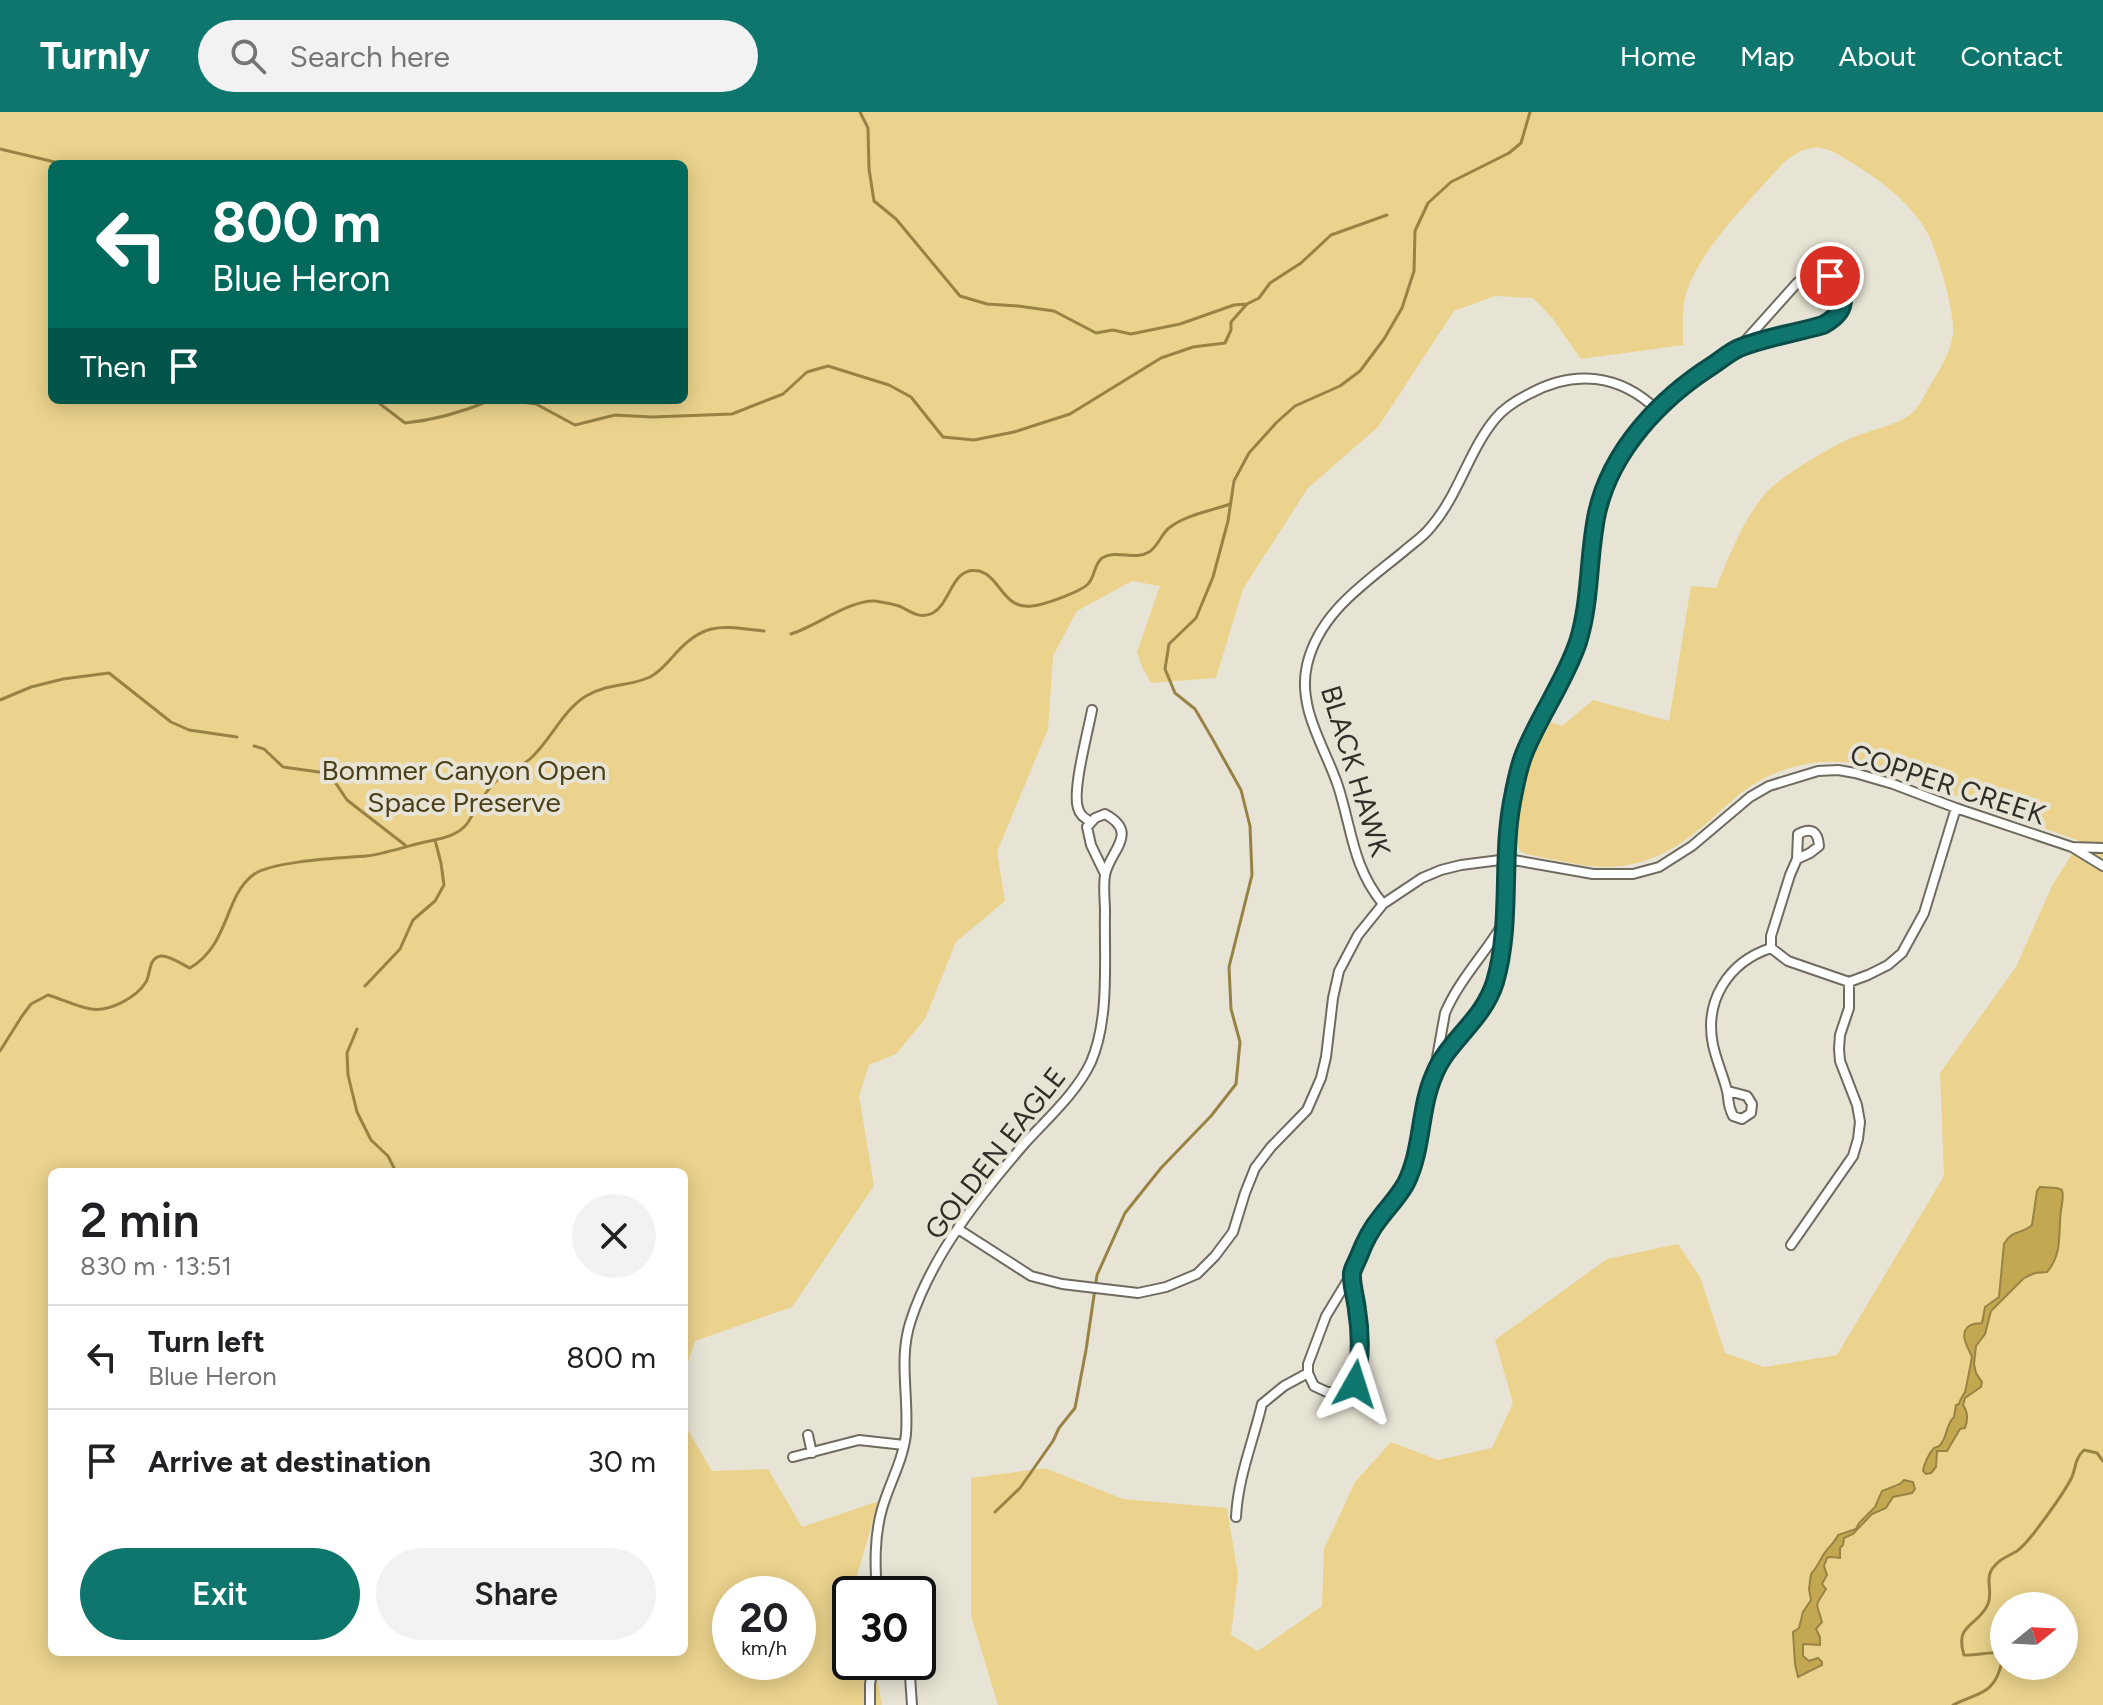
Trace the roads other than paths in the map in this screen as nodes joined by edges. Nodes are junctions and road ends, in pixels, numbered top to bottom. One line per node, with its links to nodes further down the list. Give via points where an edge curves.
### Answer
1 (1738, 349): 1 (street, via 1835,319 1842,308 1838,284 1823,273 1804,277); 2 (street)
2 (1657, 410): 8 (street, via 1624,452 1598,509 1579,640 1523,756 1511,806); 12 (street, BLACK HAWK, via 1643,396 1594,378 1566,380 1514,402 1496,417 1448,506 1428,530 1342,602 1315,639 1306,667 1305,696 1337,783 1358,864)
3 (1092, 710): 5 (street, via 1076,806)
4 (1956, 808): 6 (street, COPPER CREEK); 8 (street, COPPER CREEK, via 1855,773 1818,771 1750,797 1659,867 1633,874 1593,874); 15 (street, via 1911,940 1888,965)
5 (1091, 822): 11 (street, GOLDEN EAGLE, via 1091,845); 11 (street, GOLDEN EAGLE, via 1105,814 1122,829)
6 (2072, 847): 7 (street, COPPER CREEK); 10 (street, COPPER CREEK)
7 (2103, 848)
8 (1508, 859): 12 (street, COPPER CREEK, via 1441,870); 13 (street)
9 (1797, 859): 14 (street)
10 (2103, 866)
11 (1105, 874): 18 (street, GOLDEN EAGLE, via 1103,1009 1090,1065)
12 (1383, 904): 18 (street, COPPER CREEK, via 1339,971 1326,1057 1307,1110 1255,1168 1233,1232 1197,1274 1138,1293 1062,1284 1031,1276)
13 (1504, 920): 16 (street, via 1452,996); 16 (street, via 1494,983 1476,1018)
14 (1771, 948): 15 (street, via 1788,961); 17 (street, via 1735,969 1717,993 1713,1043)
15 (1849, 982): 19 (street, via 1840,1061 1857,1105 1858,1139 1853,1156)
16 (1434, 1074): 20 (street, via 1414,1163 1363,1245)
17 (1728, 1091)
18 (958, 1229): 23 (street, GOLDEN EAGLE, via 931,1274 905,1339)
19 (1791, 1245)
20 (1352, 1273): 21 (street, via 1314,1343); 21 (street, via 1360,1331 1355,1384 1327,1392 1314,1386)
21 (1308, 1373): 26 (street, via 1262,1404 1244,1462)
22 (808, 1435): 24 (street)
23 (904, 1445): 24 (street, via 859,1440); 27 (street, GOLDEN EAGLE, via 882,1509)
24 (812, 1453): 25 (street)
25 (793, 1457)
26 (1236, 1517)
27 (877, 1576)
28 (871, 1680): 30 (street)
29 (910, 1680): 31 (street)
30 (870, 1705)
31 (912, 1705)

